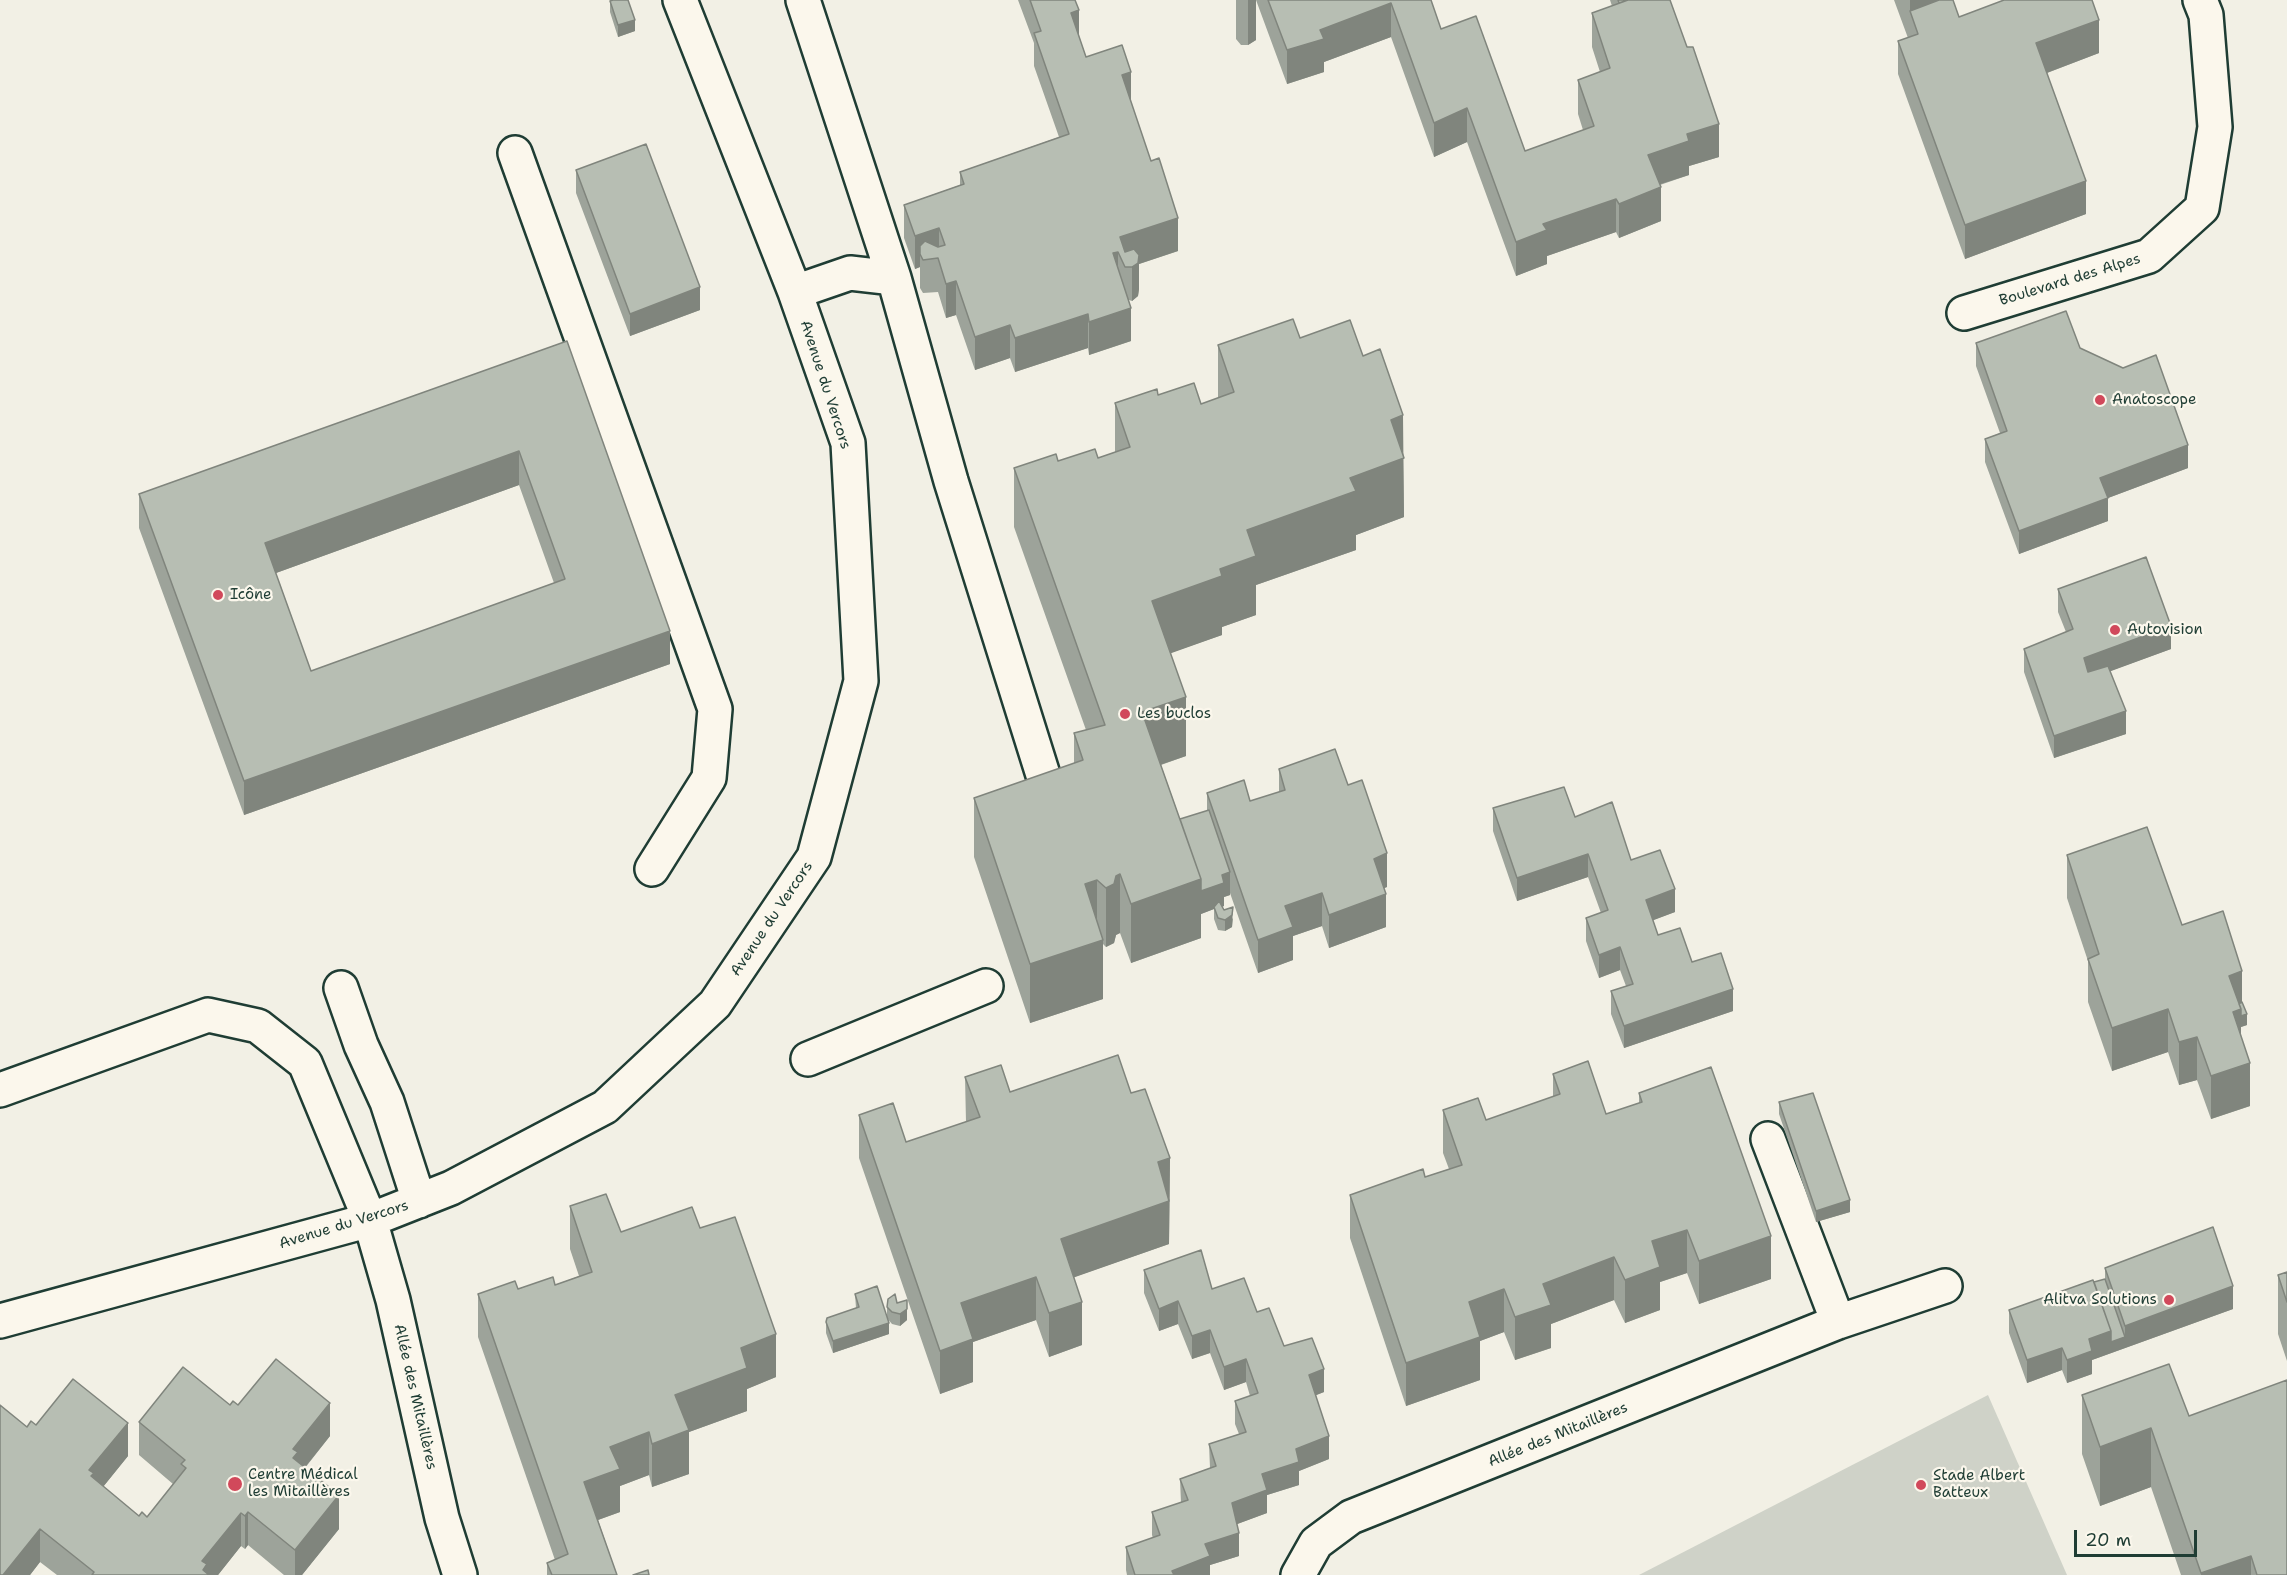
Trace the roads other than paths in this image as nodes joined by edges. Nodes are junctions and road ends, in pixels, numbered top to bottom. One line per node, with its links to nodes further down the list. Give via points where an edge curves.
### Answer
1 (680, 0): 6 (street, Avenue du Vercors)
2 (803, 0): 5 (street)
3 (2200, 0): 7 (street, Boulevard des Alpes, via 2206,15 2215,127 2202,208 2149,256)
4 (515, 153): 9 (street, via 715,709 709,778)
5 (894, 278): 6 (street, via 850,273); 8 (street, via 951,481)
6 (795, 292): 15 (street, Avenue du Vercors, via 848,443 861,681 814,857 715,1004 605,1107)
7 (1964, 313)
8 (1044, 778)
9 (652, 869)
10 (986, 986): 12 (street)
11 (341, 988): 15 (street, via 387,1102)
12 (808, 1059)
13 (0, 1090): 16 (street, Allée des Mitaillères, via 208,1015 258,1026 305,1063)
14 (1768, 1139): 19 (street)
15 (419, 1201): 16 (street, Avenue du Vercors)
16 (370, 1220): 18 (street, Avenue du Vercors); 20 (street, Allée des Mitaillères, via 393,1300 442,1518)
17 (1946, 1286): 19 (street, Allée des Mitaillères)
18 (0, 1321)
19 (1838, 1322): 21 (street, Allée des Mitaillères, via 1351,1517 1316,1543)
20 (460, 1575)
21 (1298, 1575)

